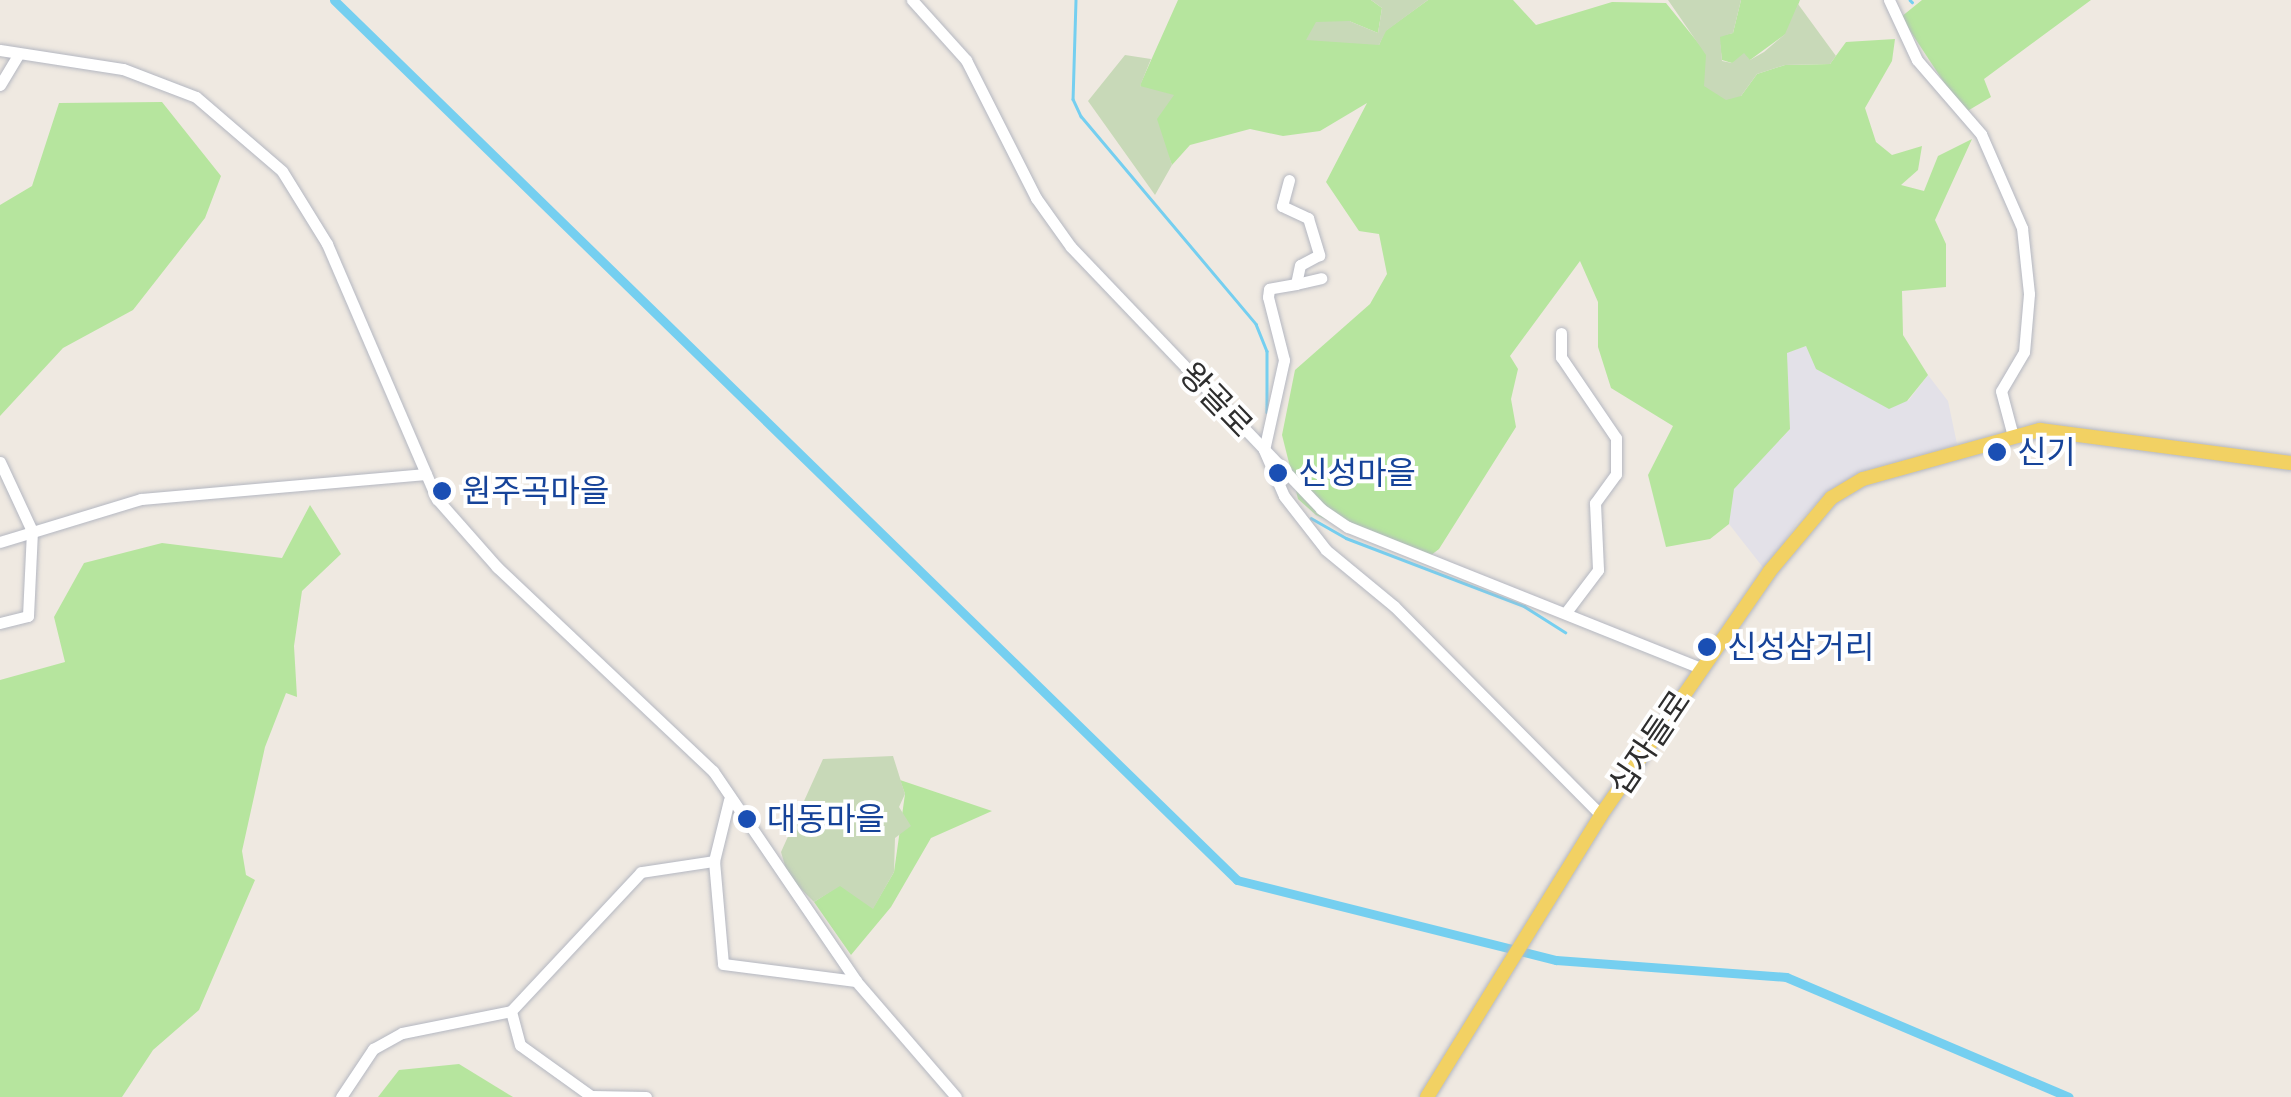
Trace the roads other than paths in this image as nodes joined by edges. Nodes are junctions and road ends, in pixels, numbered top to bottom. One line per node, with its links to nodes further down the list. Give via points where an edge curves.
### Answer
1 (912, 0): 11 (street, 왕골로, via 966,60 1036,198 1071,247)
2 (1889, 0): 10 (street, via 1917,60 1981,134 2022,228 2029,294 2024,352 2001,391)
3 (0, 50): 4 (street)
4 (18, 55): 5 (street); 14 (street, via 123,69 196,98 282,171 328,244)
5 (0, 84)
6 (1289, 180): 8 (street, via 1282,206 1308,218 1319,255 1300,264)
7 (1322, 278): 8 (street)
8 (1296, 284): 11 (street, via 1269,289 1284,360)
9 (1561, 334): 17 (street, via 1560,356 1616,438 1616,474 1595,503 1598,570)
10 (2013, 436): 13 (main road, 십자들로, via 2040,430); 19 (main road, 십자들로, via 1863,479 1832,498 1802,527)
11 (1264, 450): 17 (street, 왕골로, via 1348,527); 21 (street, via 1284,496 1326,550 1394,606)
12 (0, 462): 15 (street)
13 (2291, 464)
14 (426, 474): 15 (street, via 141,499); 20 (street, via 476,545 713,771)
15 (32, 530): 16 (street); 18 (street, via 28,616)
16 (0, 542)
17 (1567, 611): 19 (street, 왕골로, via 1580,624)
18 (0, 623)
19 (1701, 668): 21 (main road, 십자들로)
20 (730, 800): 22 (street); 23 (street)
21 (1601, 815): 28 (main road, 십자들로)
22 (714, 861): 23 (street, via 723,964); 24 (street, via 641,872)
23 (856, 981): 27 (street)
24 (511, 1011): 25 (street, via 402,1033 372,1049); 26 (street, via 520,1045 591,1096)
25 (340, 1097)
26 (646, 1097)
27 (956, 1097)
28 (1427, 1097)

